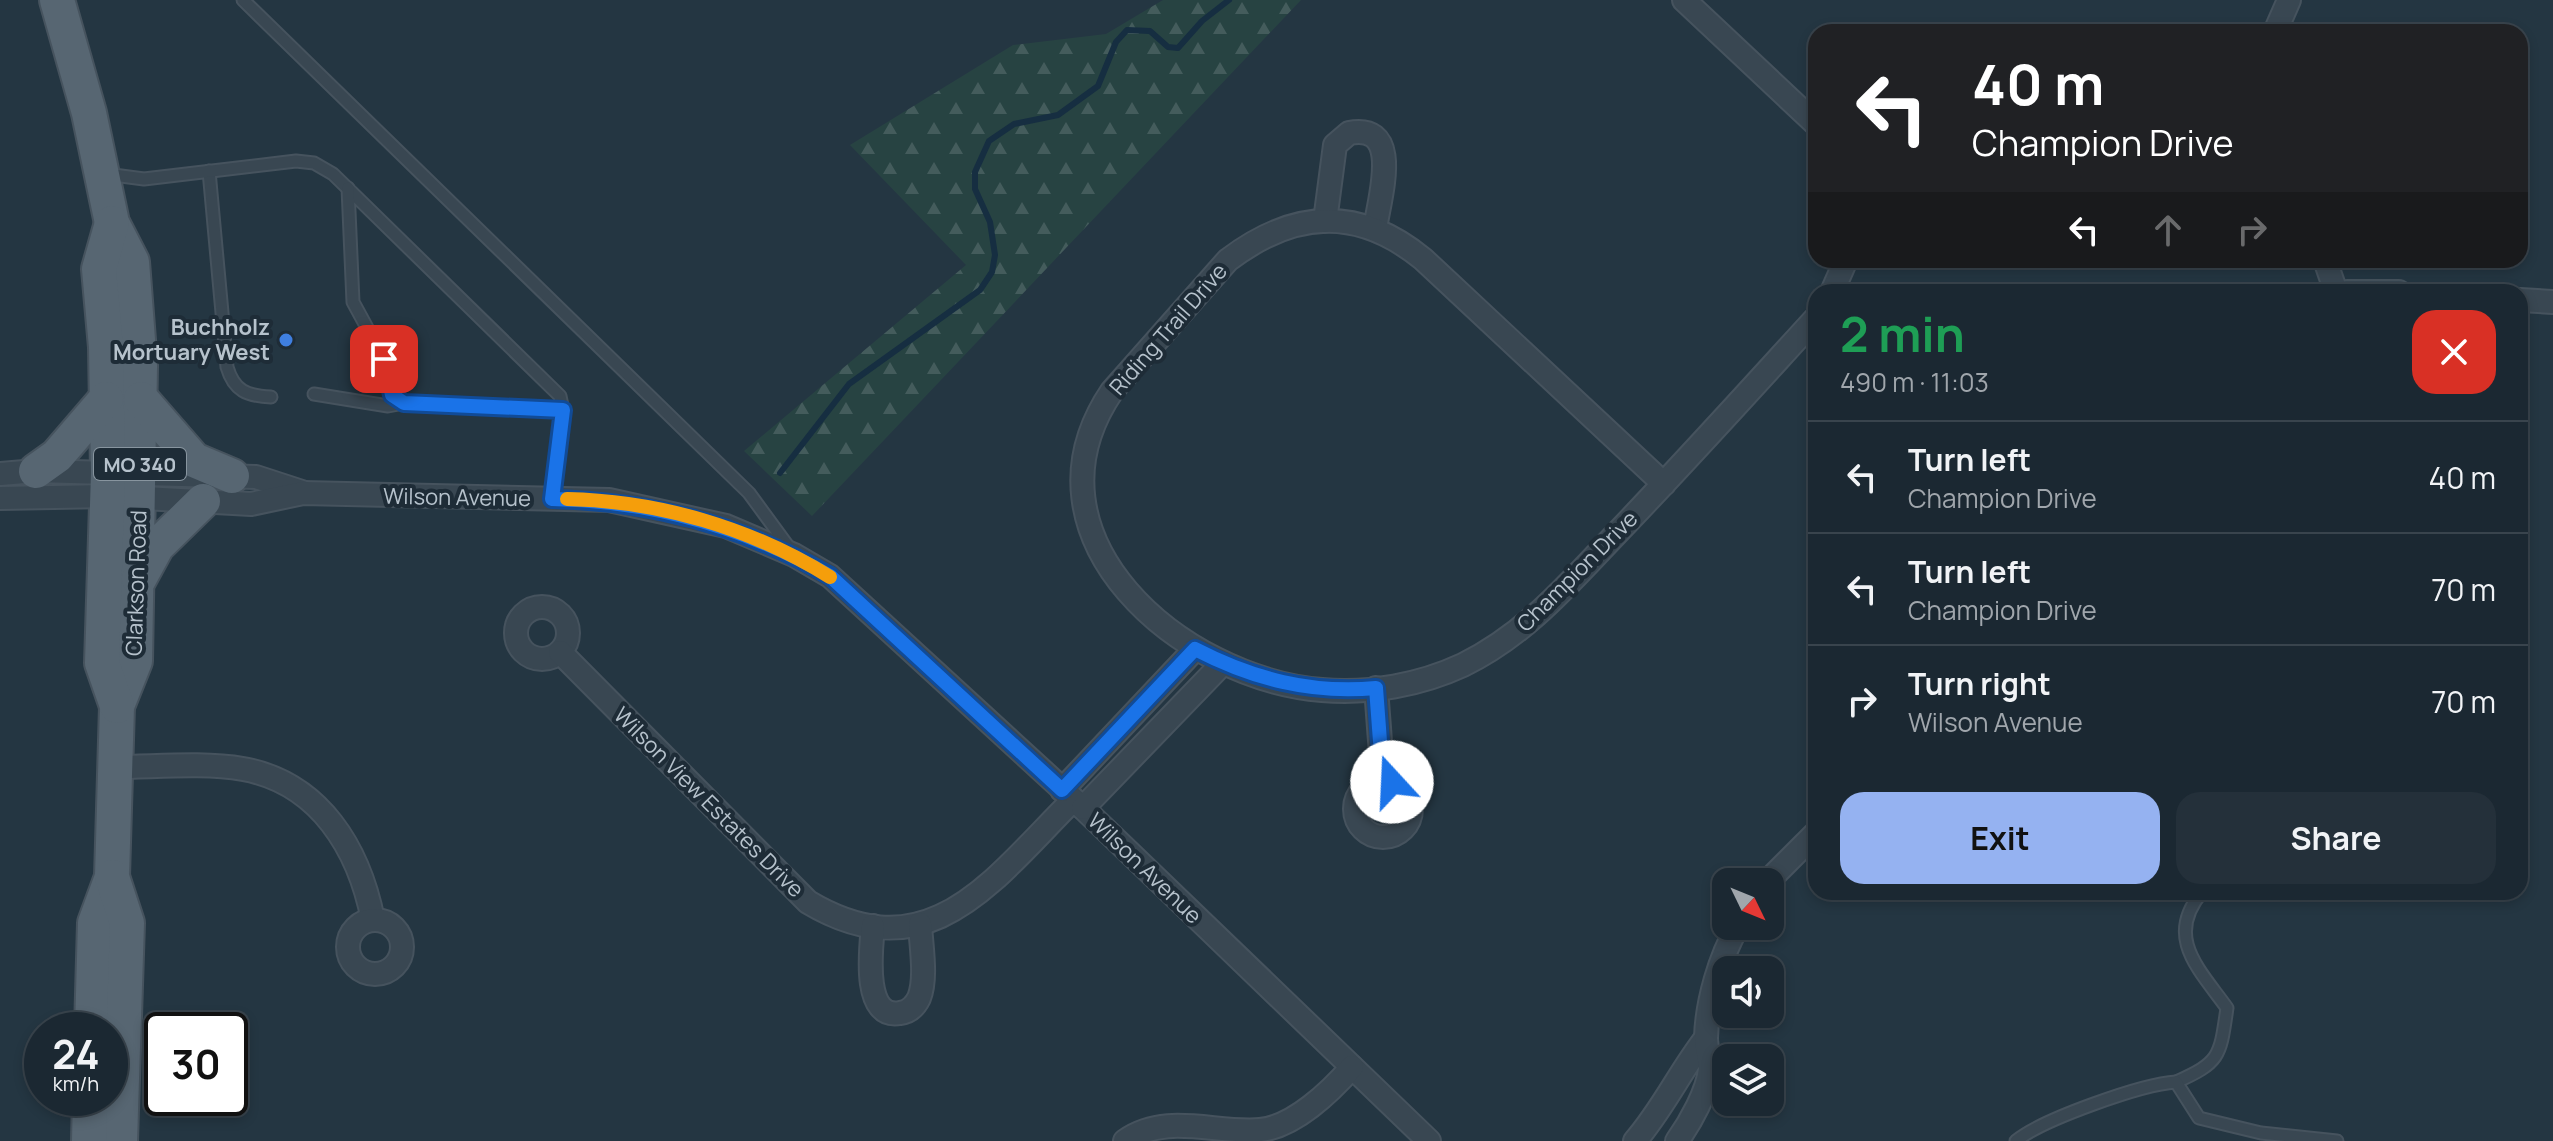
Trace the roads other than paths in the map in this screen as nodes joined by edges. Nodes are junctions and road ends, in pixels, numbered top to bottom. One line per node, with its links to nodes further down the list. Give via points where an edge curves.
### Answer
1 (57, 0): 8 (main road, Clarkson Road / MO 340)
2 (243, 0): 31 (lane, via 749,493)
3 (1684, 0): 6 (street)
4 (2289, 0): 5 (street)
5 (2278, 24)
6 (1808, 116)
7 (209, 171): 8 (lane, via 144,179); 9 (lane, via 305,162 322,167); 17 (lane, via 231,382 252,397)
8 (101, 173): 11 (main road, Clarkson Road / MO 340)
9 (348, 188): 20 (lane, via 353,302 384,359 392,395); 21 (lane, via 551,384)
10 (1325, 221): 12 (street, Riding Trail Drive, via 1339,219); 12 (street, via 1335,145 1349,133 1367,132 1385,154); 33 (street, Riding Trail Drive, via 1274,232 1228,260 1112,391 1087,442 1083,503 1103,561 1145,608)
11 (112, 223): 18 (main road, Clarkson Road / MO 340, via 99,269); 19 (main road, Clarkson Road / MO 340, via 132,262)
12 (1375, 229): 25 (street, Riding Trail Drive, via 1423,259)
13 (2528, 300): 14 (street)
14 (2553, 302)
15 (1808, 327): 25 (street, Champion Drive)
16 (314, 394): 20 (lane, via 388,406)
17 (271, 397)
18 (106, 399): 22 (main road, via 63,450); 26 (main road, Clarkson Road / MO 340)
19 (141, 399): 24 (main road, via 194,460); 26 (main road, Clarkson Road / MO 340)
20 (404, 403): 21 (lane)
21 (563, 410): 29 (lane)
22 (36, 471): 23 (street); 26 (street)
23 (0, 474)
24 (232, 476): 26 (street, Wilson Avenue); 27 (street, Wilson Avenue, via 256,477)
25 (1664, 484): 36 (street, Champion Drive, via 1543,610 1491,650 1434,677)
26 (124, 485): 28 (street); 30 (street, Wilson Avenue); 32 (main road, Clarkson Road / MO 340); 37 (main road, Clarkson Road / MO 340, via 102,663)
27 (303, 493): 29 (street, Wilson Avenue); 30 (street, Wilson Avenue, via 251,504)
28 (0, 498)
29 (552, 499): 31 (street, Wilson Avenue, via 609,500 672,512 726,526)
30 (203, 501): 32 (main road, via 157,546)
31 (794, 555): 40 (street, Wilson Avenue, via 830,576)
32 (137, 583): 37 (main road, Clarkson Road / MO 340, via 135,661)
33 (1195, 649): 35 (street, Champion Drive); 40 (street)
34 (560, 652): 47 (street, Wilson View Estates Drive, via 808,902 835,918)
35 (1223, 663): 36 (street, Champion Drive, via 1306,688); 40 (street)
36 (1376, 688): 39 (street)
37 (117, 706): 38 (main road, Clarkson Road / MO 340)
38 (114, 767): 43 (main road, Clarkson Road / MO 340); 45 (street, via 240,769 294,787 315,802 350,847 366,883)
39 (1383, 781)
40 (1073, 799): 46 (street, Wilson View Estates Drive, via 976,896 951,914); 51 (street, Wilson Avenue)
41 (1808, 841): 42 (street)
42 (1781, 868)
43 (112, 877): 49 (main road, Clarkson Road / MO 340, via 95,923); 56 (main road, Clarkson Road / MO 340, via 127,923)
44 (2195, 900): 52 (lane, via 2183,926 2185,942 2227,1008 2221,1047 2208,1067)
45 (373, 920)
46 (920, 924): 47 (street, Wilson View Estates Drive); 47 (street, via 921,993 912,1008 896,1014 875,1001)
47 (873, 926)
48 (1732, 940): 50 (street)
49 (93, 1012)
50 (1706, 1038): 59 (street, via 1661,1111); 60 (street, via 1710,1070)
51 (1352, 1067): 54 (street, via 1334,1087); 58 (street, Wilson Avenue)
52 (2176, 1082): 61 (lane, via 2157,1083 2072,1113); 62 (lane, via 2199,1118 2261,1133)
53 (90, 1116): 55 (main road)
54 (1262, 1136): 57 (street, via 1185,1124)
55 (89, 1141)
56 (120, 1141)
57 (1125, 1141)
58 (1429, 1141)
59 (1635, 1141)
60 (1677, 1141)
61 (2016, 1141)
62 (2337, 1141)

